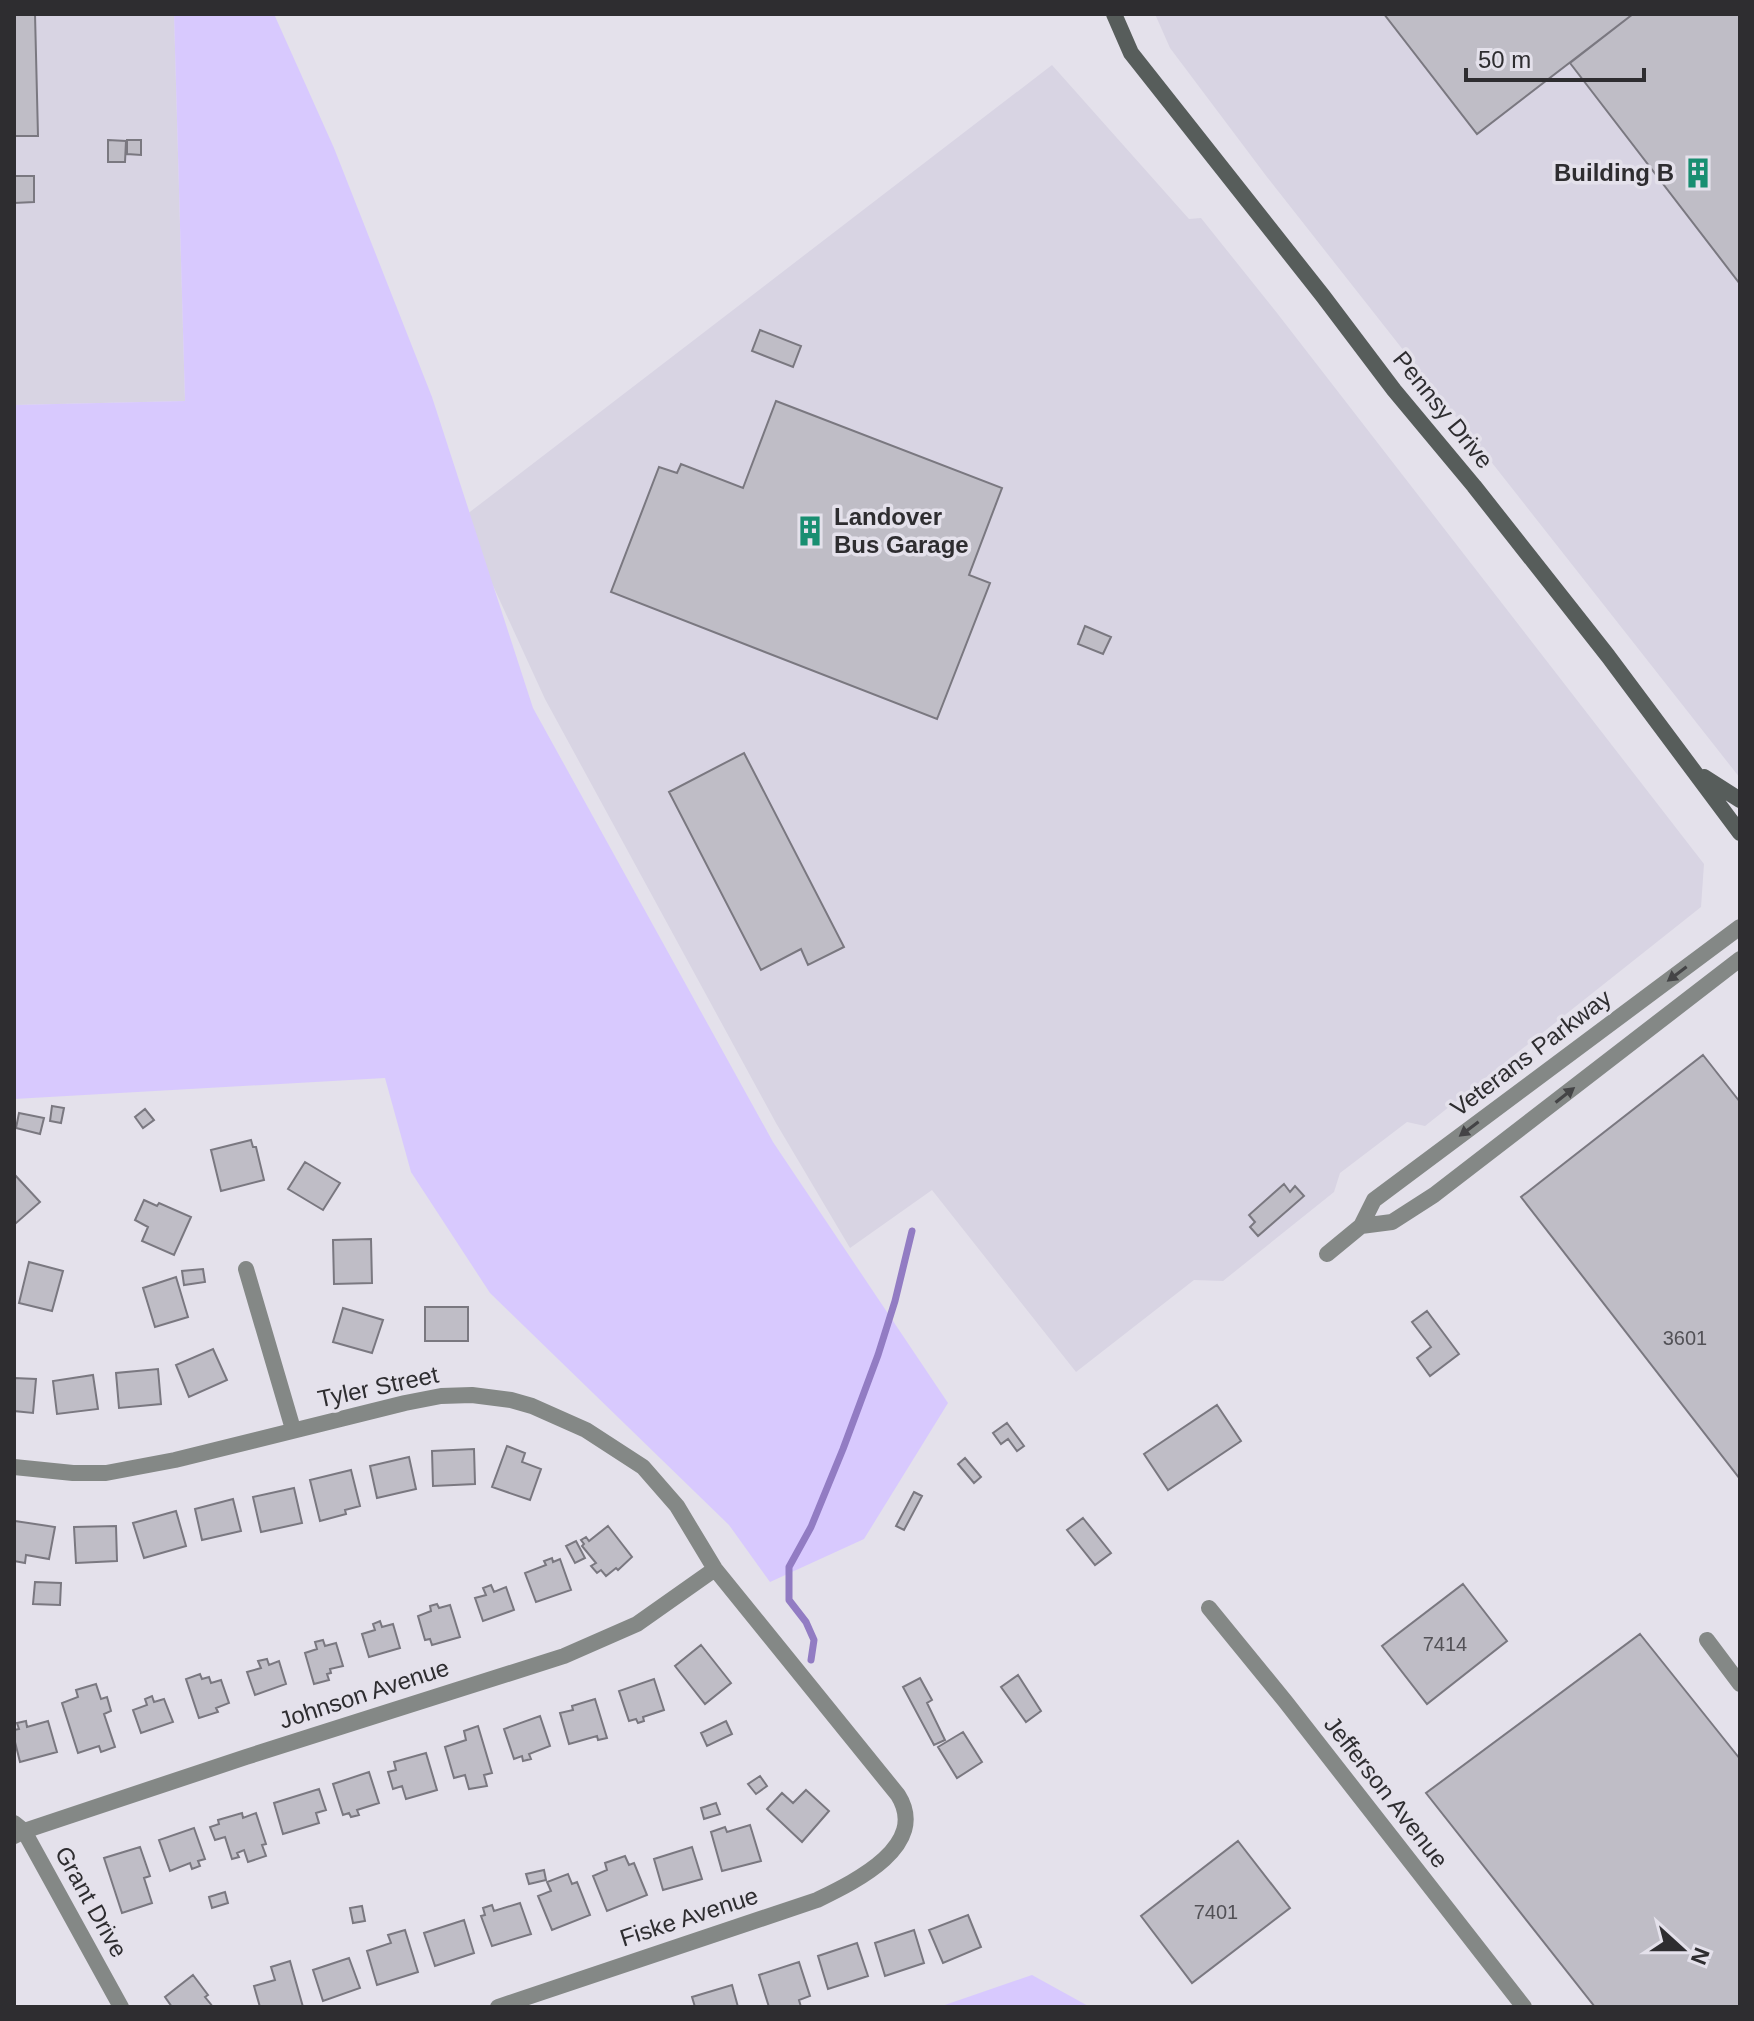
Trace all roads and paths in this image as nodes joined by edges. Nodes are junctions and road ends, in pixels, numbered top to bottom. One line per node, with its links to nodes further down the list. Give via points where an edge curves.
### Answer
1 (1114, 14): 2 (main road, Pennsy Drive, via 1131,53)
2 (1695, 772): 3 (main road); 4 (main road, Pennsy Drive)
3 (1740, 800)
4 (1740, 833)
5 (1740, 927): 7 (street, Veterans Parkway, one-way to 7, via 1374,1200)
6 (1740, 959): 7 (street, Veterans Parkway, one-way to 6, via 1392,1222 1434,1195)
7 (1361, 1226): 8 (street, Veterans Parkway)
8 (1327, 1254)
9 (246, 1269): 10 (street)
10 (293, 1429): 11 (street, Tyler Street, via 106,1473); 12 (street, Tyler Street, via 441,1396 492,1396 532,1406 586,1430 643,1467 677,1506)
11 (14, 1467)
12 (715, 1569): 16 (street, Johnson Avenue, via 637,1624 564,1656); 17 (street, Tyler Street, via 904,1804 907,1822)
13 (1209, 1608): 20 (street, Jefferson Avenue)
14 (1707, 1640): 15 (street)
15 (1740, 1684)
16 (17, 1830): 18 (street, Grant Drive)
17 (888, 1856): 19 (street, Fiske Avenue, via 865,1875 817,1900)
18 (121, 2007)
19 (498, 2007)
20 (1524, 2007)

